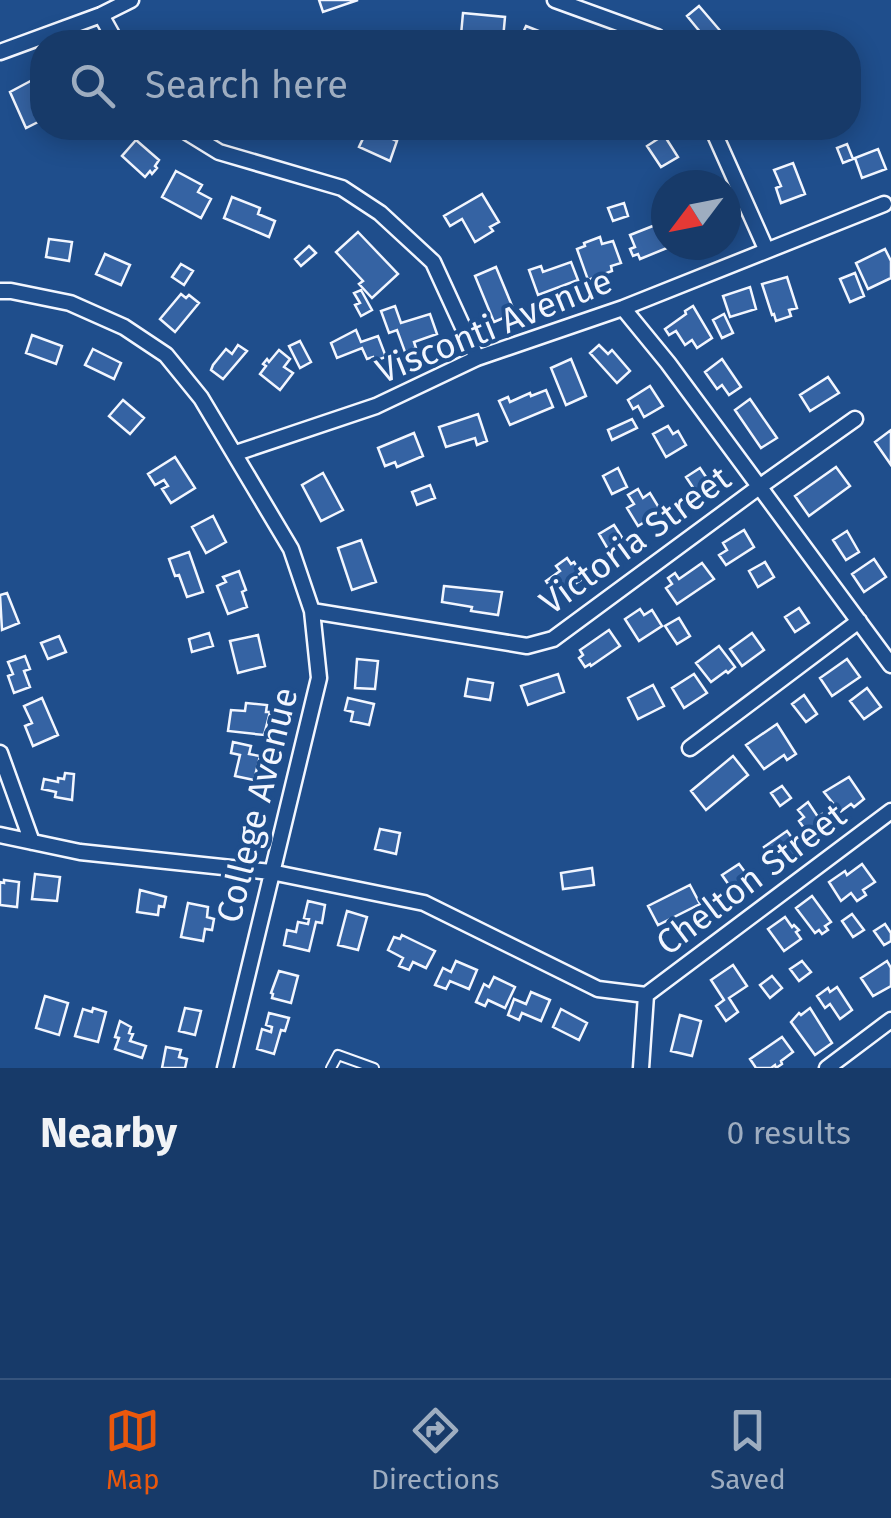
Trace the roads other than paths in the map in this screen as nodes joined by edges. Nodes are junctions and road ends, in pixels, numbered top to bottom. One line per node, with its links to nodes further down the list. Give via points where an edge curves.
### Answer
1 (131, 0): 3 (street)
2 (555, 0): 6 (street)
3 (101, 15): 4 (street); 5 (street)
4 (60, 30)
5 (109, 30)
6 (636, 30)
7 (30, 41): 8 (street)
8 (0, 52)
9 (200, 140): 15 (street, via 219,152 342,188 380,214 433,262)
10 (717, 140): 12 (street)
11 (884, 204): 12 (street, Visconti Avenue)
12 (766, 249): 14 (street, Visconti Avenue)
13 (0, 292): 17 (street, College Avenue, via 70,304 124,327 166,356)
14 (622, 308): 15 (street, Visconti Avenue); 18 (street)
15 (477, 358): 17 (street, Visconti Avenue, via 376,406)
16 (855, 418): 18 (street, Victoria Street)
17 (236, 453): 19 (street, College Avenue, via 291,549)
18 (758, 486): 19 (street, Victoria Street, via 553,639 527,646); 20 (street)
19 (312, 612): 27 (street, College Avenue, via 319,678)
20 (859, 621): 21 (street); 22 (street)
21 (891, 665)
22 (690, 748)
23 (0, 753): 26 (street)
24 (891, 811): 28 (street, Chelton Street)
25 (0, 835): 26 (street)
26 (32, 842): 27 (street)
27 (271, 872): 28 (street, via 424,903 598,988); 31 (street, College Avenue)
28 (646, 994): 34 (street)
29 (891, 1020): 30 (street)
30 (829, 1067)
31 (226, 1068)
32 (331, 1068): 33 (lane, via 338,1055)
33 (374, 1068)
34 (641, 1068)

